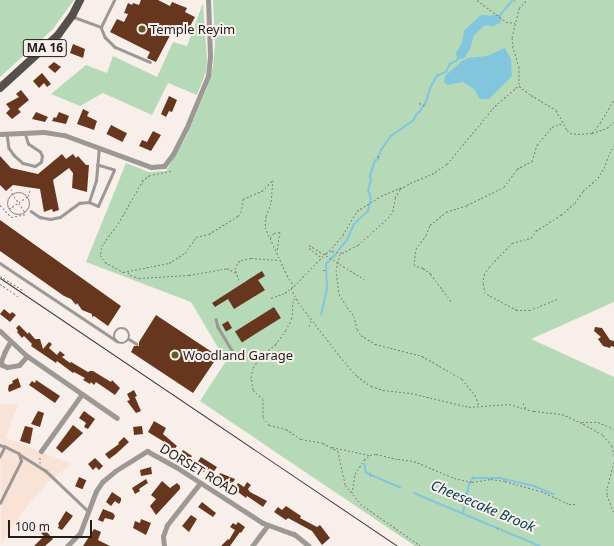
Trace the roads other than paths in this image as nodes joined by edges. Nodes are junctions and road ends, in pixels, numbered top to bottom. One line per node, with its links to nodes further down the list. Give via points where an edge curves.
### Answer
1 (80, 0): 4 (main road, MA 16)
2 (114, 0): 5 (lane)
3 (208, 0): 11 (street, via 208,76 186,129 167,164 161,168 153,168)
4 (72, 16): 5 (lane); 7 (main road, MA 16, via 51,42)
5 (101, 27): 6 (lane, via 105,37 115,47)
6 (150, 62)
7 (0, 88)
8 (25, 133): 10 (street); 10 (lane, via 28,144 41,154 42,160 37,165 26,164 17,159 9,148); 11 (street, via 74,137)
9 (0, 134): 10 (street)
10 (7, 134)
11 (99, 147): 12 (lane)
12 (98, 165): 13 (lane); 13 (lane, via 114,170 98,206)
13 (89, 202): 14 (lane, via 78,203 60,217 53,219 44,218)
14 (31, 211)
15 (0, 263): 19 (lane)
16 (216, 319): 22 (lane)
17 (0, 331): 20 (street)
18 (129, 339): 19 (lane, via 123,344); 19 (lane, via 128,330 120,328 114,333); 21 (lane)
19 (116, 341)
20 (10, 342): 23 (street); 23 (street, via 1,361 2,365 19,365)
21 (137, 344)
22 (233, 352)
23 (27, 356): 24 (street)
24 (82, 394): 25 (street); 28 (street)
25 (117, 418)
26 (0, 445): 27 (lane)
27 (5, 447): 29 (lane); 30 (lane)
28 (41, 451)
29 (19, 454): 32 (lane, via 21,461); 33 (lane, via 41,468)
30 (0, 457)
31 (200, 483): 33 (street, DORSET ROAD, via 146,451 105,479 96,491); 34 (street, DORSET ROAD); 36 (street, via 167,525 163,536)
32 (0, 503)
33 (88, 512): 35 (street, DORSET ROAD, via 80,533)
34 (268, 525): 37 (street); 38 (street, DORSET ROAD, via 294,534)
35 (67, 546)
36 (164, 546)
37 (252, 546)
38 (310, 546)

